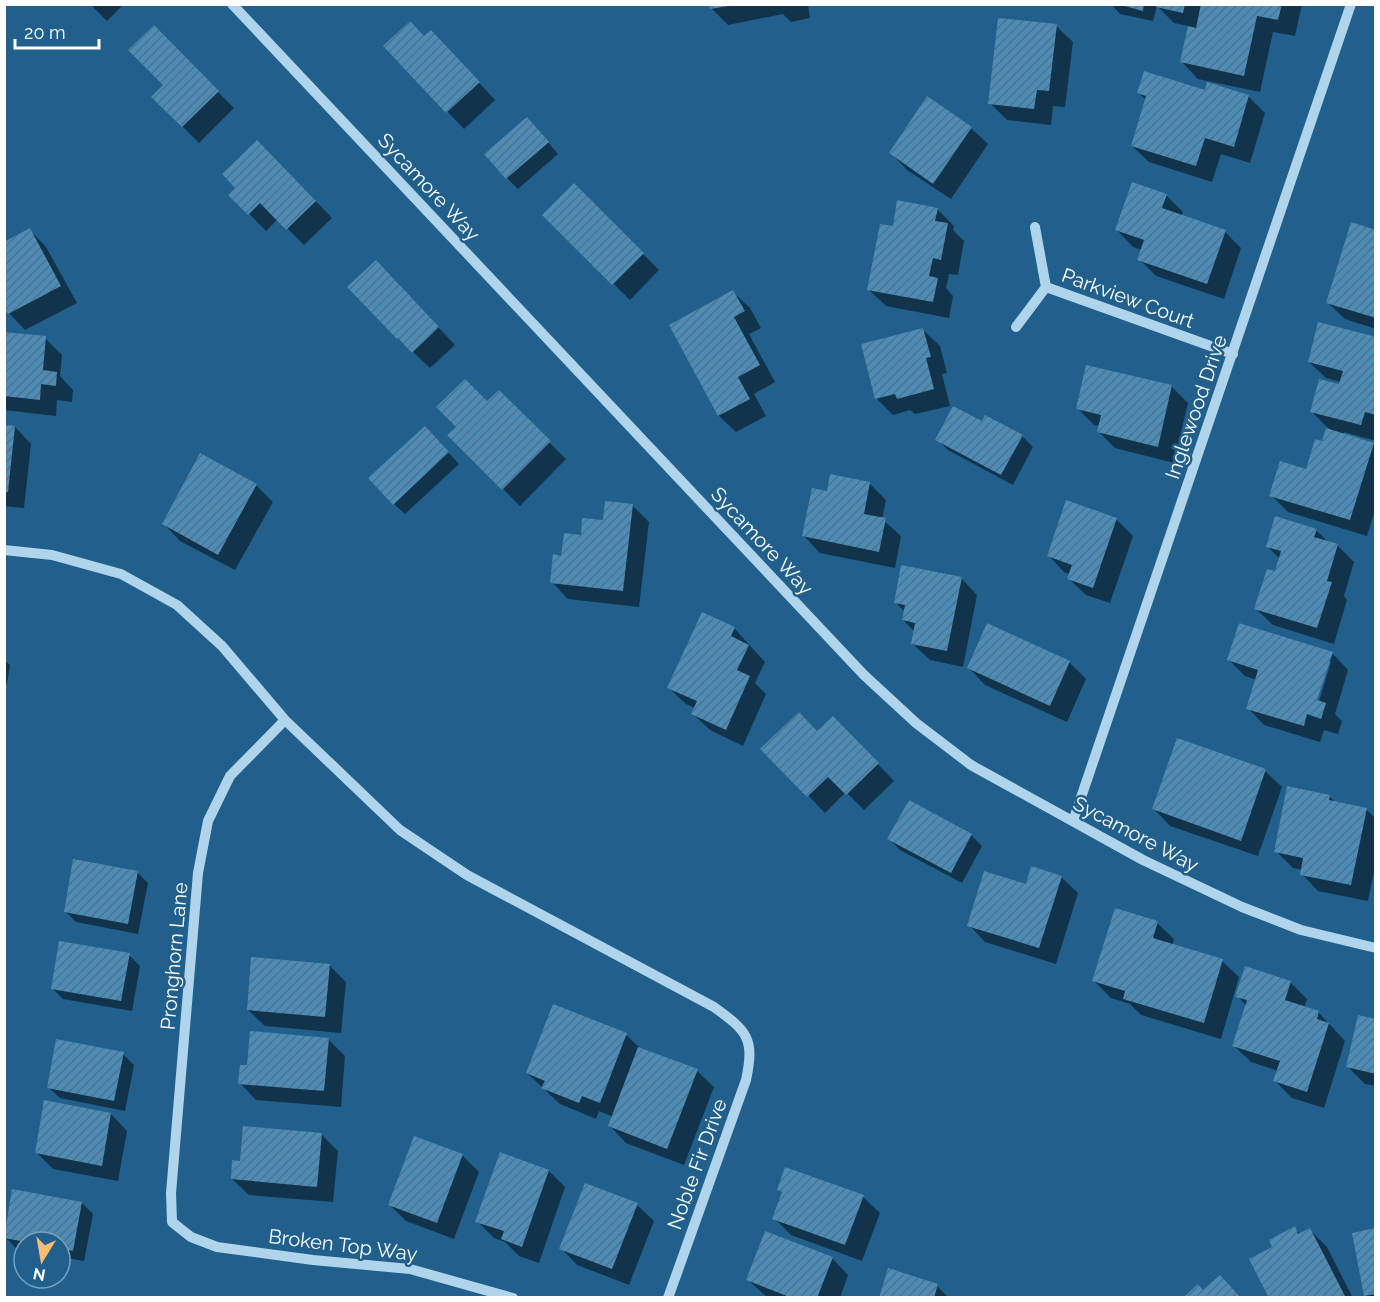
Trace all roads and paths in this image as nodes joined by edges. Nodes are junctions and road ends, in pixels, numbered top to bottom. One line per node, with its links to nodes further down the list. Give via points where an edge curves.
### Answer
1 (232, 4): 9 (street, Sycamore Way, via 864,675 916,723 971,765)
2 (1351, 4): 6 (street, Inglewood Drive)
3 (1035, 227): 4 (street, Parkview Court)
4 (1046, 287): 5 (street, Parkview Court); 6 (street, Parkview Court)
5 (1016, 327)
6 (1233, 354): 9 (street, Inglewood Drive)
7 (4, 550): 8 (street, via 52,555 121,574 177,605 222,646)
8 (285, 720): 11 (street, Pronghorn Lane, via 230,776 208,821 198,873 171,1194); 13 (street, Noble Fir Drive, via 400,830 467,875 714,1007 735,1022 749,1040 746,1080)
9 (1073, 821): 10 (street, Sycamore Way, via 1143,860 1242,907 1301,930)
10 (1376, 948)
11 (172, 1222): 12 (street, Broken Top Way, via 191,1238 217,1247 410,1269)
12 (513, 1298)
13 (668, 1298)

